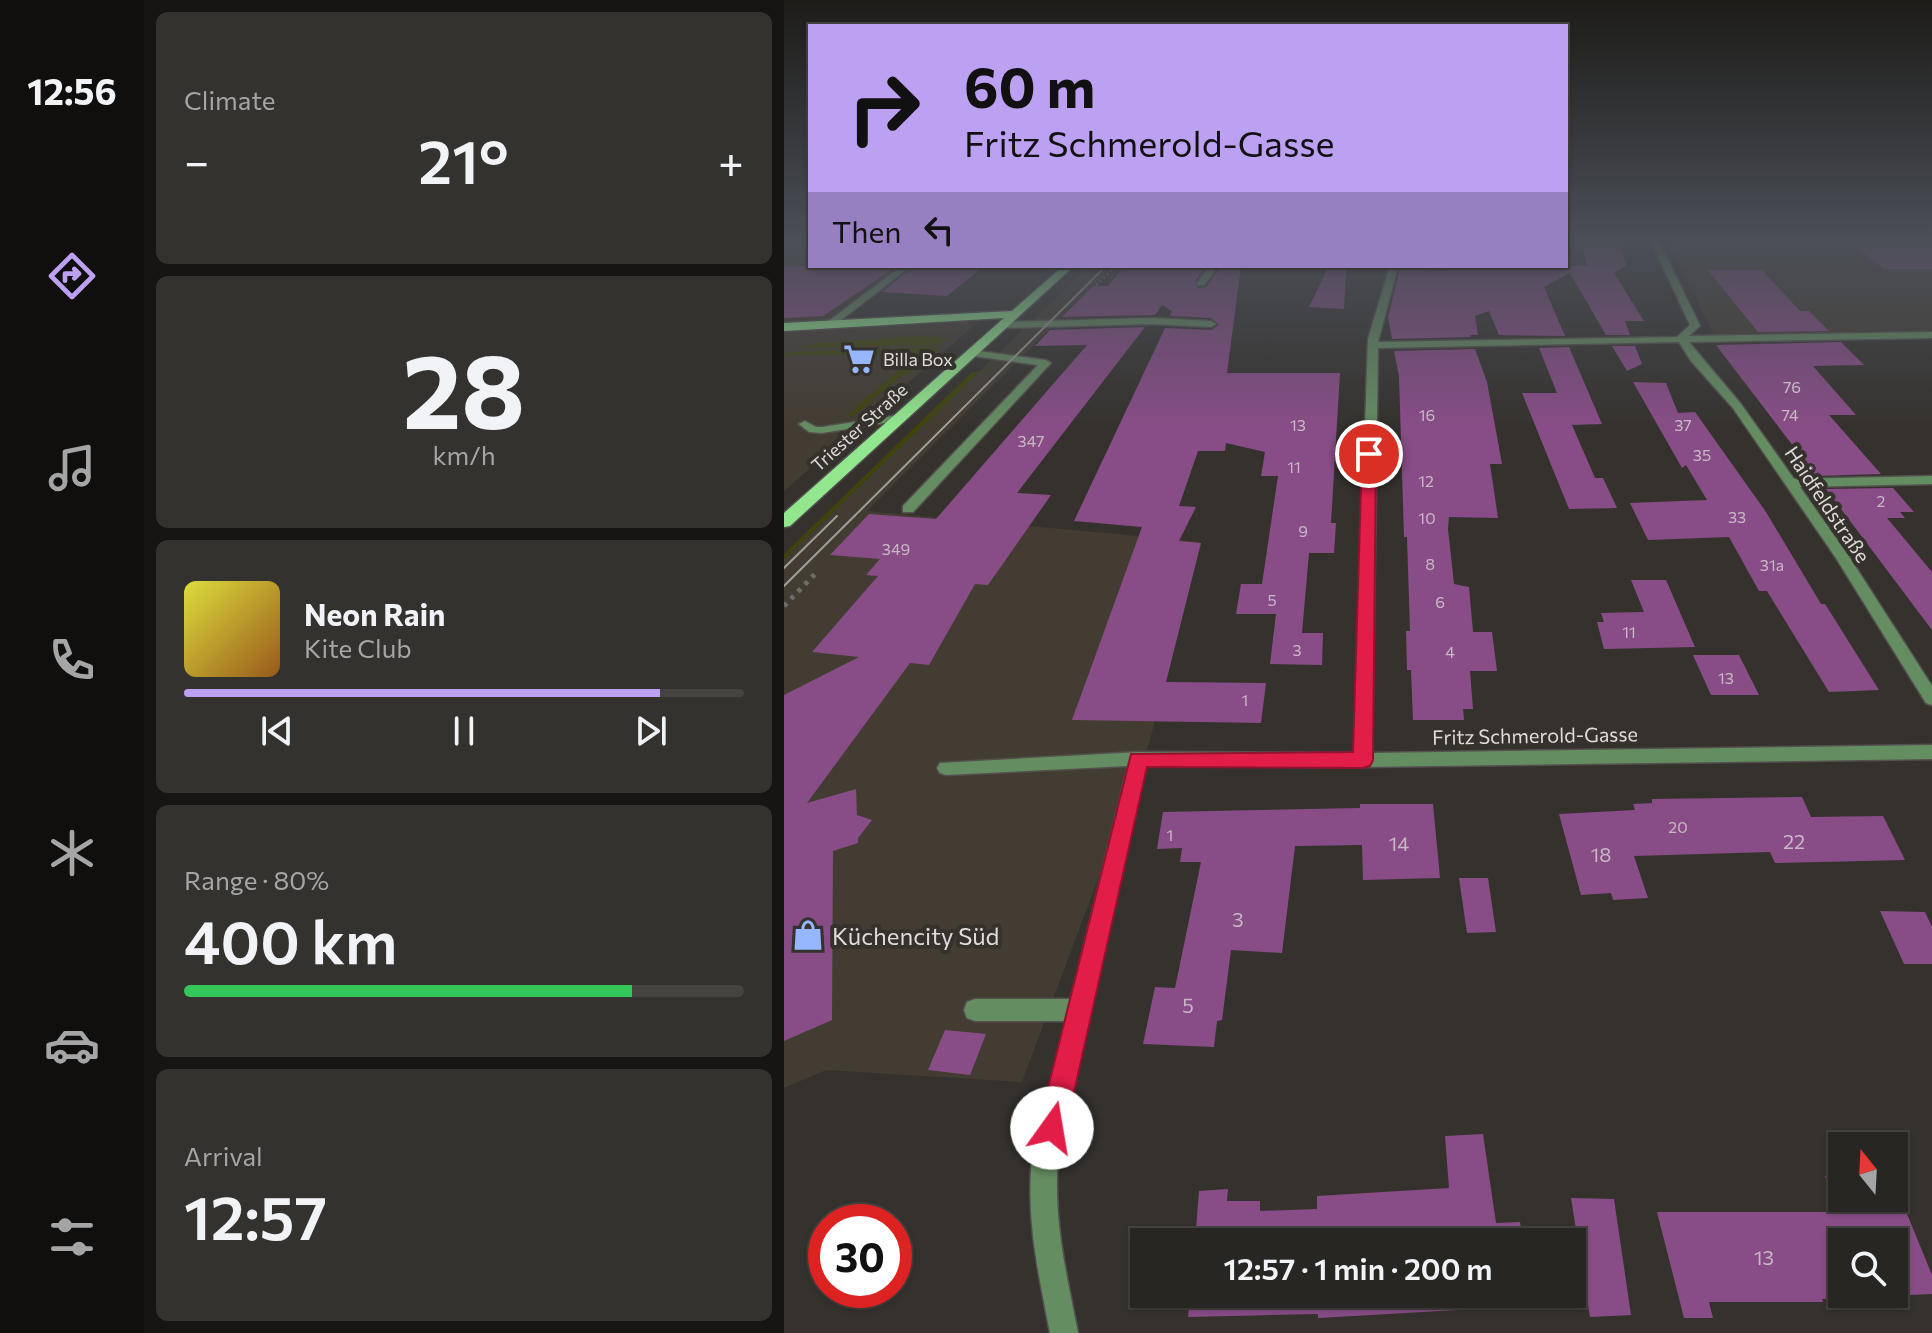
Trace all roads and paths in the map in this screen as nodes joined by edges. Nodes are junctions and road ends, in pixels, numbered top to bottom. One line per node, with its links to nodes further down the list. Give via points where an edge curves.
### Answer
1 (858, 303): 7 (street)
2 (1028, 303): 5 (main road, Triester Straße)
3 (1383, 303): 13 (street)
4 (1684, 303): 11 (street, via 1695,326)
5 (1016, 314): 7 (main road); 8 (main road, Triester Straße)
6 (1211, 324): 8 (street)
7 (829, 325): 9 (main road)
8 (1003, 325): 12 (main road); 14 (main road, Triester Straße)
9 (784, 327)
10 (1932, 335): 11 (street)
11 (1681, 338): 13 (street); 18 (street, Haidfeldstraße, via 1737,406)
12 (784, 339)
13 (1373, 345): 26 (street)
14 (971, 353): 15 (main road, Triester Straße); 19 (street, via 1046,363)
15 (899, 418): 16 (street, via 822,430); 20 (main road, Triester Straße)
16 (805, 424)
17 (1932, 480): 18 (street)
18 (1789, 483): 23 (street, Haidfeldstraße)
19 (908, 509)
20 (784, 522)
21 (816, 573): 22 (path)
22 (784, 606)
23 (1932, 699)
24 (1932, 752): 26 (street, Fritz Schmerold-Gasse)
25 (1139, 759): 26 (street, Fritz Schmerold-Gasse); 27 (street, Fritz Schmerold-Gasse); 29 (street)
26 (1363, 760)
27 (946, 768)
28 (975, 1010): 29 (street)
29 (1080, 1010): 30 (street, via 1045,1157 1042,1193)
30 (1064, 1333)

